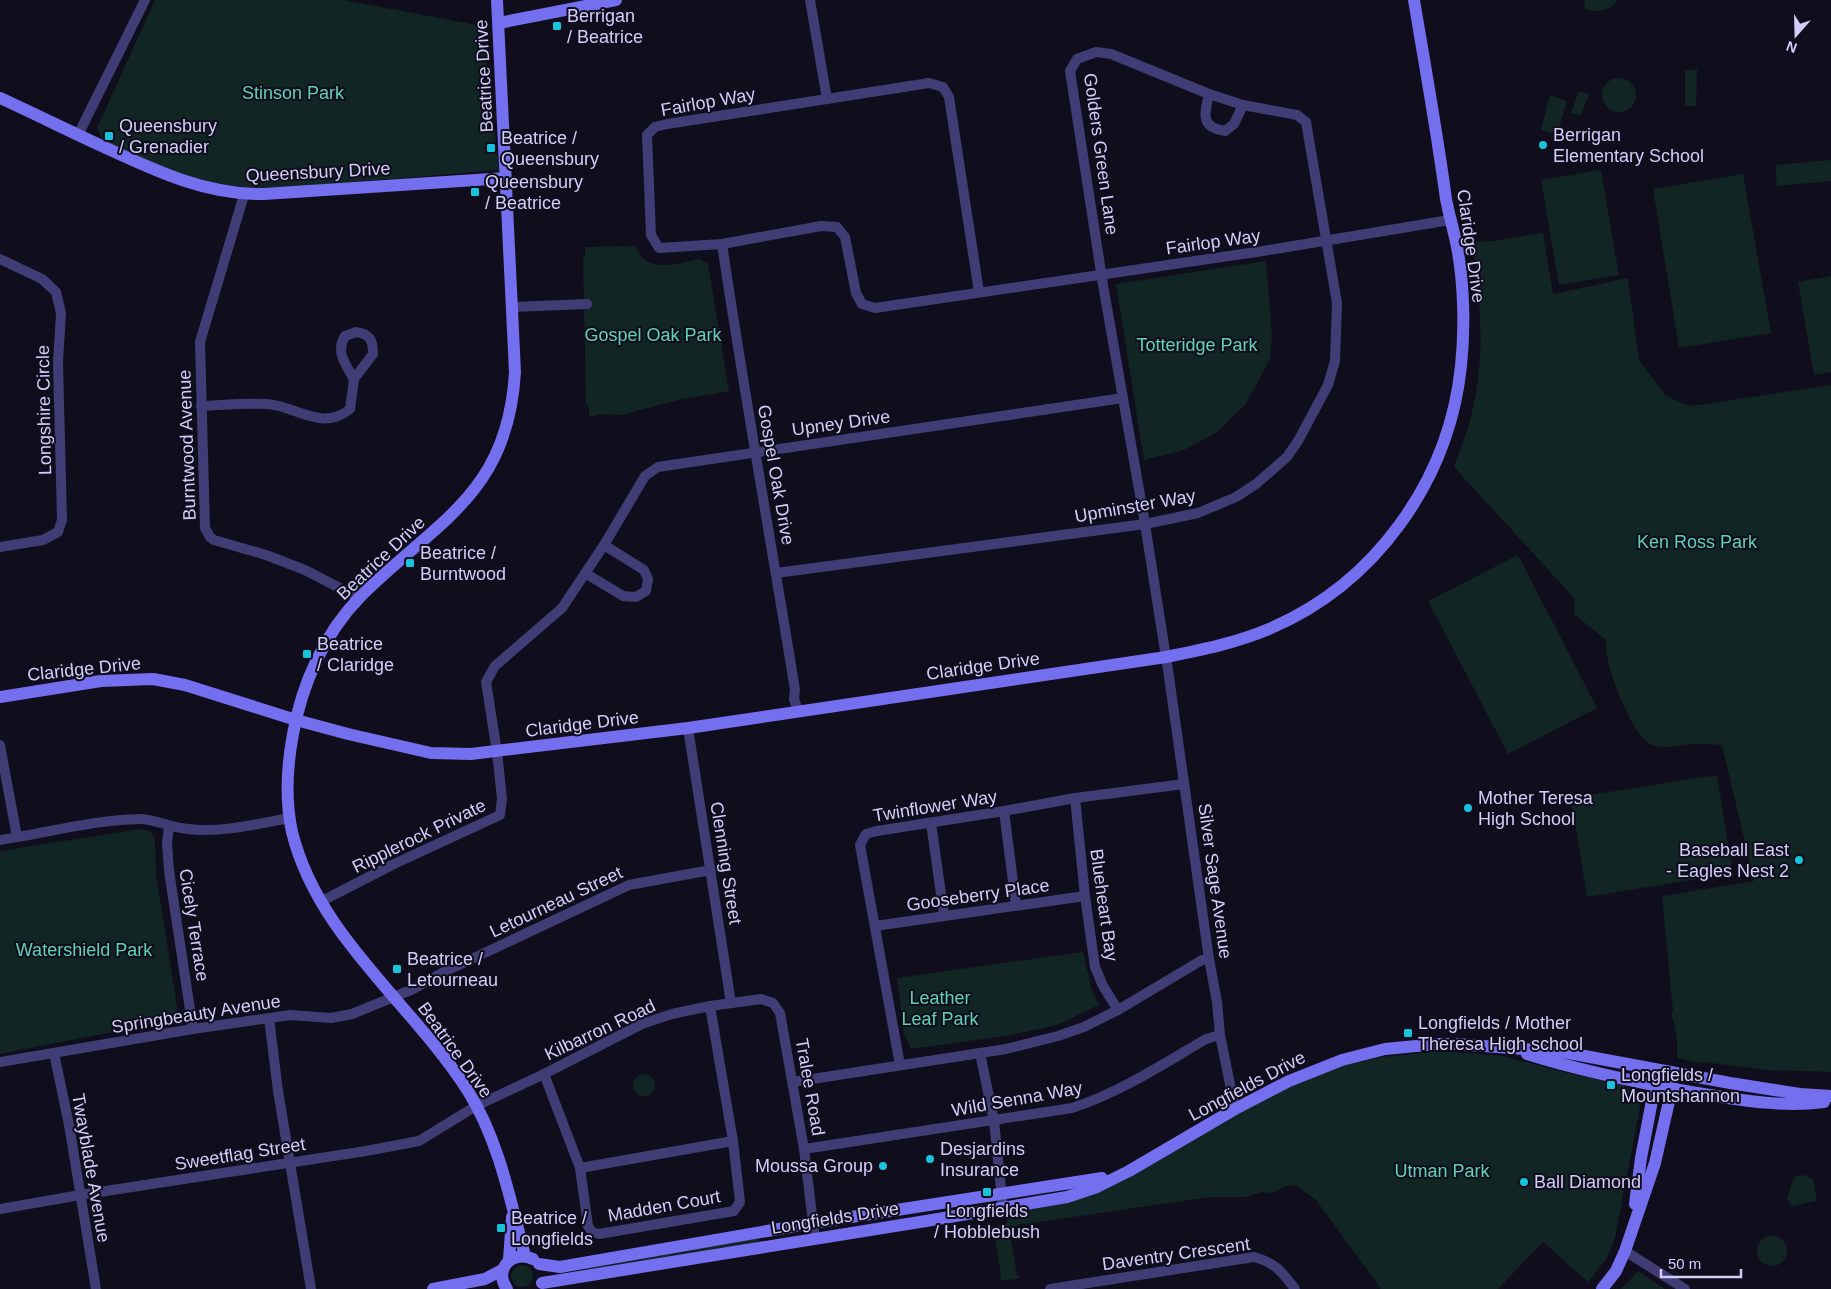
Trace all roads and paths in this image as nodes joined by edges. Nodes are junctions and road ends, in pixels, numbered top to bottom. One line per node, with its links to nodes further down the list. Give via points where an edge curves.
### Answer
1 (145, 0): 11 (street)
2 (497, 0): 6 (street, Beatrice Drive)
3 (616, 0): 6 (street)
4 (810, 0): 9 (street)
5 (1414, 0): 14 (street, Claridge Drive)
6 (499, 23): 12 (street, Beatrice Drive)
7 (1209, 94): 10 (street, Golders Green Lane); 10 (street, via 1204,116 1216,130 1225,131 1234,124); 18 (street, Golders Green Lane, via 1111,54 1096,52 1077,59 1070,71)
8 (0, 98): 11 (street, Queensbury Drive)
9 (827, 99): 16 (street, Fairlop Way, via 667,124 655,127 648,135 651,235 659,248); 19 (street, Fairlop Way, via 929,83 943,87 949,97)
10 (1243, 105): 15 (street, Golders Green Lane, via 1297,115 1306,122)
11 (78, 135): 13 (street, Queensbury Drive, via 166,176 222,192)
12 (506, 178): 13 (street, Queensbury Drive); 21 (street, Beatrice Drive)
13 (244, 194): 24 (street, Burntwood Avenue, via 200,342)
14 (1450, 220): 15 (street, Fairlop Way); 32 (street, Claridge Drive, via 1462,283 1461,366 1440,455 1407,515 1359,571 1301,614 1234,642)
15 (1327, 241): 18 (street, Fairlop Way); 26 (street, Upminster Way, via 1337,303 1335,361 1328,385 1298,441 1287,457 1236,497 1198,513)
16 (722, 244): 19 (street, Fairlop Way, via 821,226 837,227 845,237 856,293 862,304 875,308); 25 (street, Gospel Oak Drive)
17 (0, 259): 28 (street, Longshire Circle, via 42,279 56,292 60,313 62,520 58,532 42,540)
18 (1101, 275): 19 (street, Fairlop Way); 23 (street, Golders Green Lane)
19 (979, 292)
20 (587, 304): 21 (street)
21 (512, 308): 31 (street, Beatrice Drive, via 514,394 493,461 477,488 455,513)
22 (354, 379): 24 (street, via 350,408 333,418 315,418 277,405)
23 (1123, 398): 25 (street, Upney Drive); 26 (street, Golders Green Lane)
24 (201, 406): 31 (street, Burntwood Avenue, via 205,528 210,537 305,570)
25 (756, 452): 27 (street, Upney Drive, via 658,467 646,476); 30 (street, Gospel Oak Drive)
26 (1144, 524): 30 (street, Upminster Way); 32 (street, Silver Sage Avenue)
27 (604, 545): 29 (street, Upney Drive); 29 (street, via 644,570 648,579 646,591 636,598 623,596)
28 (0, 547)
29 (585, 573): 38 (street, Upney Drive, via 562,608 495,666 486,682)
30 (776, 573): 34 (street, Gospel Oak Drive)
31 (359, 598): 35 (street, Beatrice Drive, via 323,648 307,682)
32 (1166, 657): 34 (street, Claridge Drive); 39 (street, Silver Sage Avenue)
33 (0, 697): 35 (street, Claridge Drive, via 101,681 153,679 185,685)
34 (798, 710): 36 (street, Claridge Drive)
35 (296, 720): 38 (street, Claridge Drive, via 431,752); 42 (street, Beatrice Drive, via 289,762)
36 (688, 728): 38 (street, Claridge Drive); 47 (street, Clenning Street)
37 (0, 745): 45 (street)
38 (497, 752): 49 (street, Ripplerock Private, via 502,799 500,815)
39 (1184, 784): 40 (street, Twinflower Way); 53 (street, Silver Sage Avenue)
40 (1075, 798): 41 (street, Twinflower Way); 48 (street, Blueheart Bay)
41 (1004, 812): 43 (street, Twinflower Way); 50 (street)
42 (290, 818): 44 (street, via 213,830); 49 (street, Beatrice Drive, via 303,863)
43 (930, 824): 51 (street); 52 (street, Twinflower Way, via 877,831 866,834 863,839 860,845)
44 (168, 826): 45 (street, via 142,819); 60 (street, Cicely Terrace, via 169,871)
45 (17, 837): 46 (street)
46 (0, 840)
47 (710, 870): 54 (street, Letourneau Street, via 629,885); 55 (street, Clenning Street)
48 (1085, 896): 50 (street, Gooseberry Place); 58 (street, Blueheart Bay, via 1095,967)
49 (322, 901): 54 (street, Beatrice Drive, via 368,969)
50 (1016, 905): 51 (street, Gooseberry Place)
51 (944, 915): 52 (street, Gooseberry Place)
52 (875, 926): 66 (street, Twinflower Way)
53 (1209, 959): 58 (street, via 1202,960); 61 (street, Silver Sage Avenue)
54 (394, 997): 59 (street, Springbeauty Avenue, via 352,1014 331,1018 290,1015); 73 (street, Beatrice Drive, via 457,1076)
55 (731, 1002): 56 (street, Kilbarron Road, via 761,999); 57 (street, Kilbarron Road)
56 (773, 1003): 69 (street, Tralee Road, via 780,1013)
57 (710, 1006): 68 (street, Kilbarron Road, via 642,1024); 76 (street, Madden Court)
58 (1118, 1010): 64 (street, via 1084,1028)
59 (269, 1018): 60 (street, Springbeauty Avenue); 78 (street)
60 (194, 1029): 63 (street, Springbeauty Avenue)
61 (1220, 1035): 74 (street, Silver Sage Avenue); 75 (street, Wild Senna Way, via 1206,1039 1097,1100 1072,1108)
62 (1508, 1048): 67 (street, Longfields Drive, via 1578,1054); 70 (street, Longfields Drive, via 1576,1069); 74 (street, Longfields Drive, via 1437,1044 1363,1054 1305,1074)
63 (54, 1053): 65 (street, Springbeauty Avenue); 82 (street, Twayblade Avenue)
64 (980, 1053): 66 (street); 75 (street)
65 (0, 1062)
66 (900, 1065): 69 (street)
67 (1667, 1072): 70 (street); 71 (street); 72 (street, Longfields Drive)
68 (544, 1074): 73 (street, Kilbarron Road); 79 (street, Madden Court)
69 (793, 1082): 77 (street, Tralee Road)
70 (1655, 1086): 71 (street, Longfields Drive); 87 (street)
71 (1672, 1088): 72 (street, Longfields Drive, via 1772,1103 1806,1104); 87 (street, via 1655,1163)
72 (1831, 1098)
73 (476, 1106): 78 (street, Sweetflag Street, via 420,1140); 83 (street, Beatrice Drive, via 500,1160)
74 (1235, 1109): 80 (street, Longfields Drive)
75 (994, 1121): 77 (street, Wild Senna Way); 81 (street)
76 (733, 1141): 79 (street); 79 (street, Madden Court, via 740,1202 734,1211 599,1234 588,1226)
77 (804, 1149): 86 (street, Tralee Road)
78 (290, 1162): 82 (street, Sweetflag Street); 95 (street)
79 (580, 1168)
80 (1129, 1171): 81 (street, Longfields Drive); 84 (street, Longfields Drive, via 1067,1197)
81 (1002, 1194): 84 (street); 86 (street, Longfields Drive)
82 (80, 1195): 85 (street, Sweetflag Street); 94 (street, Twayblade Avenue)
83 (512, 1207): 90 (street, Beatrice Drive); 92 (street, Beatrice Drive)
84 (1003, 1208): 88 (street, Longfields Drive)
85 (0, 1209)
86 (813, 1223): 88 (street, Tralee Road); 91 (street, Longfields Drive, via 560,1266)
87 (1631, 1234): 89 (street)
88 (815, 1239): 93 (street, Longfields Drive)
89 (1625, 1251): 100 (street, via 1616,1271); 101 (street)
90 (525, 1256): 91 (street); 92 (street)
91 (539, 1264): 93 (street, via 543,1276)
92 (506, 1265): 96 (street, via 485,1279); 97 (street, Beatrice Drive, via 503,1282)
93 (540, 1286)
94 (96, 1289)
95 (311, 1289)
96 (434, 1289)
97 (507, 1289)
98 (1050, 1289): 99 (street, Daventry Crescent, via 1254,1257 1267,1260 1279,1269)
99 (1294, 1289)
100 (1602, 1289)
101 (1685, 1289)

